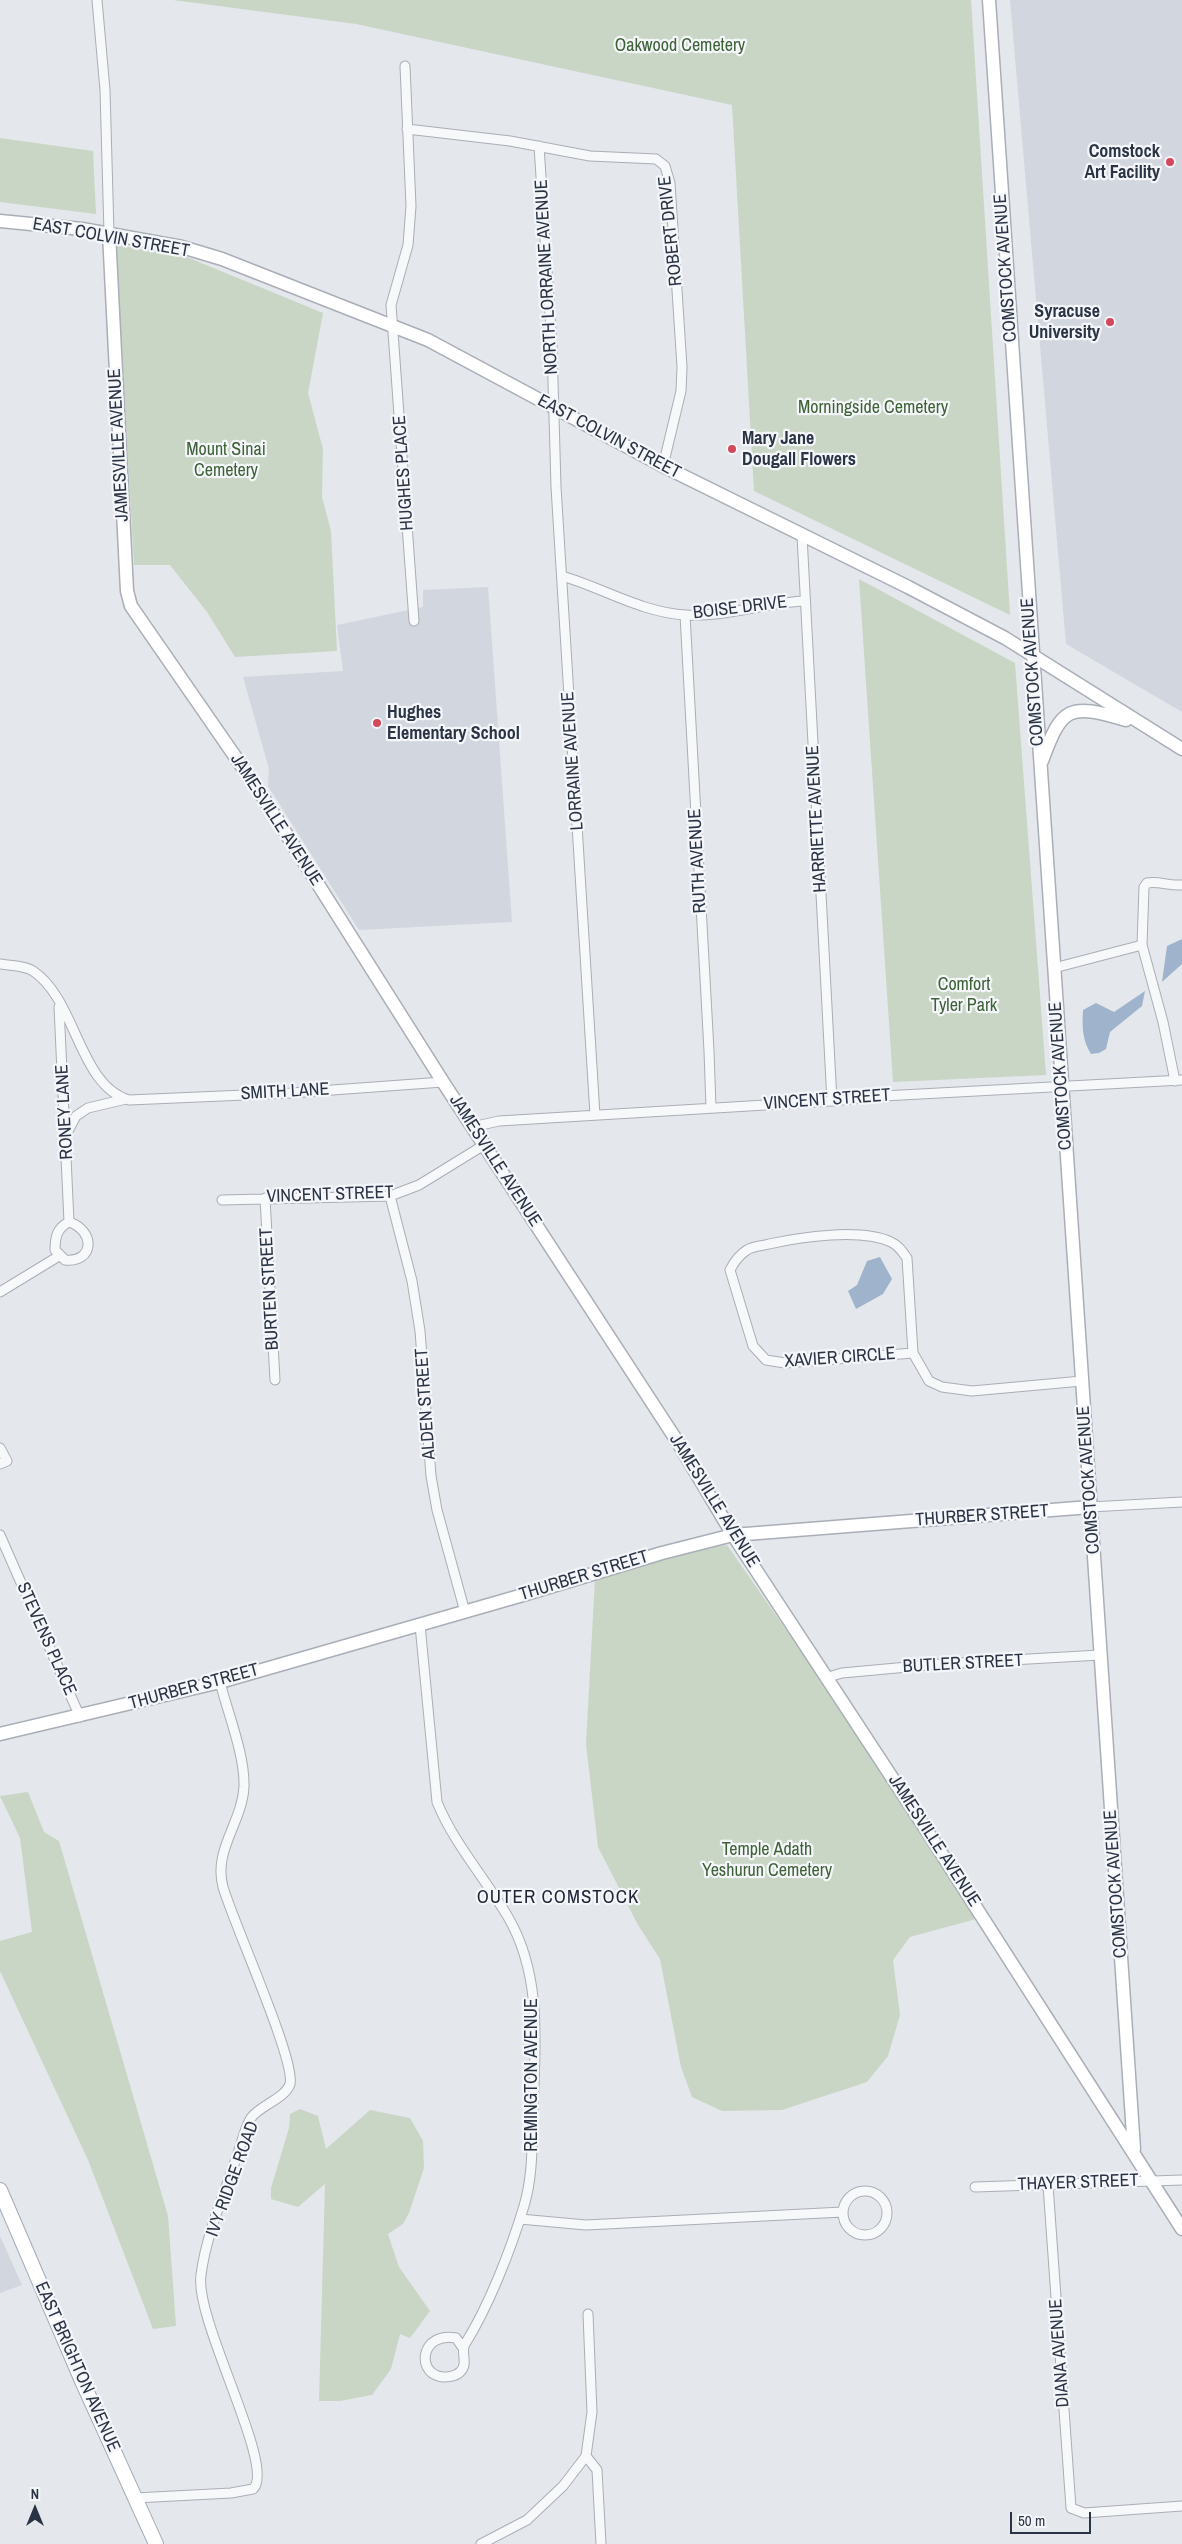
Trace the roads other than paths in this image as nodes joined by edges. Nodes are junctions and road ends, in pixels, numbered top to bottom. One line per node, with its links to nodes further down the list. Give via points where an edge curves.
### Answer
1 (97, 0): 7 (street, JAMESVILLE AVENUE, via 105,90)
2 (988, 0): 16 (street, COMSTOCK AVENUE)
3 (405, 66): 4 (street, HUGHES PLACE)
4 (406, 129): 5 (street, ROBERT DRIVE); 8 (street, HUGHES PLACE, via 410,216 408,246 391,305)
5 (539, 146): 9 (street, NORTH LORRAINE AVENUE); 10 (street, ROBERT DRIVE, via 590,156 656,159 665,166 670,183 682,367 681,392)
6 (0, 220): 7 (street, EAST COLVIN STREET)
7 (109, 234): 8 (street, EAST COLVIN STREET, via 222,259); 26 (street, JAMESVILLE AVENUE, via 127,592 132,606 261,794)
8 (393, 325): 9 (street, EAST COLVIN STREET, via 462,357); 15 (street, HUGHES PLACE)
9 (554, 408): 10 (street, EAST COLVIN STREET); 12 (street, LORRAINE AVENUE)
10 (663, 466): 11 (street, EAST COLVIN STREET)
11 (802, 536): 13 (street, HARRIETTE AVENUE); 16 (street, EAST COLVIN STREET, via 908,587 1005,638)
12 (562, 576): 14 (street, BOISE DRIVE, via 659,612); 31 (street, LORRAINE AVENUE)
13 (804, 601): 14 (street, BOISE DRIVE); 29 (street, HARRIETTE AVENUE)
14 (684, 615): 30 (street, RUTH AVENUE)
15 (414, 621)
16 (1032, 656): 17 (street, EAST COLVIN STREET); 19 (street, COMSTOCK AVENUE)
17 (1140, 724): 18 (street, EAST COLVIN STREET); 19 (street, via 1076,711 1062,718 1053,731)
18 (1182, 749)
19 (1040, 766): 23 (street, COMSTOCK AVENUE)
20 (1182, 886): 21 (street, via 1154,882 1144,887)
21 (1142, 945): 23 (street); 25 (street)
22 (0, 964): 24 (street, via 32,970 47,983)
23 (1054, 968): 27 (street, COMSTOCK AVENUE)
24 (59, 1002): 28 (street, via 92,1066 109,1088); 33 (street, RONEY LANE)
25 (1178, 1081): 27 (street, VINCENT STREET)
26 (443, 1082): 28 (street, SMITH LANE); 32 (street, JAMESVILLE AVENUE)
27 (1062, 1087): 29 (street, VINCENT STREET); 43 (street, COMSTOCK AVENUE)
28 (126, 1099): 33 (street, SMITH LANE, via 88,1108 76,1116)
29 (832, 1101): 30 (street, VINCENT STREET)
30 (710, 1108): 31 (street, VINCENT STREET)
31 (595, 1115): 32 (street, VINCENT STREET)
32 (472, 1127): 34 (street, JAMESVILLE AVENUE)
33 (66, 1134): 38 (street, RONEY LANE)
34 (484, 1144): 35 (street, VINCENT STREET, via 420,1185); 49 (street, JAMESVILLE AVENUE)
35 (390, 1196): 36 (street, VINCENT STREET); 50 (street, ALDEN STREET, via 412,1281 420,1331 431,1476 437,1510)
36 (265, 1198): 37 (street, VINCENT STREET); 42 (street, BURTEN STREET)
37 (222, 1200)
38 (69, 1222): 39 (street, via 60,1227 55,1238 55,1250); 39 (street, via 80,1226 88,1237 88,1247 84,1256 74,1261)
39 (59, 1256): 40 (street)
40 (0, 1292)
41 (914, 1353): 41 (street, XAVIER CIRCLE, via 906,1258 901,1249 890,1242 860,1236 816,1235 748,1249 735,1260 730,1270 753,1346 766,1360 785,1364); 43 (street, XAVIER CIRCLE, via 930,1380 942,1387 972,1391)
42 (275, 1380)
43 (1082, 1381): 47 (street, COMSTOCK AVENUE)
44 (0, 1448): 45 (street, via 7,1460)
45 (0, 1464)
46 (1182, 1502): 47 (street, THURBER STREET)
47 (1090, 1507): 49 (street, THURBER STREET); 52 (street, COMSTOCK AVENUE)
48 (0, 1534): 55 (street, STEVENS PLACE)
49 (733, 1535): 50 (street, THURBER STREET); 53 (street, JAMESVILLE AVENUE)
50 (465, 1612): 51 (street, THURBER STREET)
51 (420, 1625): 54 (street, THURBER STREET); 64 (street, REMINGTON AVENUE, via 437,1802 445,1822 508,1918 530,1974 536,2031 531,2178)
52 (1100, 1655): 53 (street, BUTLER STREET, via 940,1664 842,1672); 57 (street, COMSTOCK AVENUE)
53 (828, 1677): 57 (street, JAMESVILLE AVENUE)
54 (220, 1682): 55 (street, THURBER STREET); 69 (street, IVY RIDGE ROAD, via 243,1769 244,1790 224,1844 222,1885 283,2046 290,2082 285,2091 252,2117 218,2211 201,2275 204,2310 248,2429 258,2465 258,2482 253,2489 230,2492)
55 (80, 1716): 56 (street, THURBER STREET)
56 (0, 1734)
57 (1134, 2152): 58 (street, JAMESVILLE AVENUE)
58 (1151, 2180): 59 (street, THAYER STREET); 60 (street, THAYER STREET); 65 (street, JAMESVILLE AVENUE)
59 (1182, 2180)
60 (1048, 2185): 61 (street, THAYER STREET); 70 (street, DIANA AVENUE, via 1071,2508 1084,2513)
61 (975, 2187)
62 (0, 2190): 69 (main road, EAST BRIGHTON AVENUE)
63 (843, 2212): 63 (street, via 852,2231 866,2234 880,2229 886,2216 886,2208 879,2196 865,2191 847,2199); 64 (street, via 586,2225)
64 (520, 2219): 67 (street, REMINGTON AVENUE, via 481,2318)
65 (1182, 2229)
66 (588, 2314): 68 (street, via 592,2412)
67 (463, 2348): 67 (street, REMINGTON AVENUE, via 464,2364 460,2372 450,2377 432,2373 426,2364 427,2350 436,2338 456,2338)
68 (586, 2456): 72 (street, via 563,2486 527,2520); 73 (street, via 597,2470)
69 (135, 2498): 71 (main road, EAST BRIGHTON AVENUE)
70 (1182, 2506)
71 (156, 2544)
72 (481, 2544)
73 (601, 2544)

